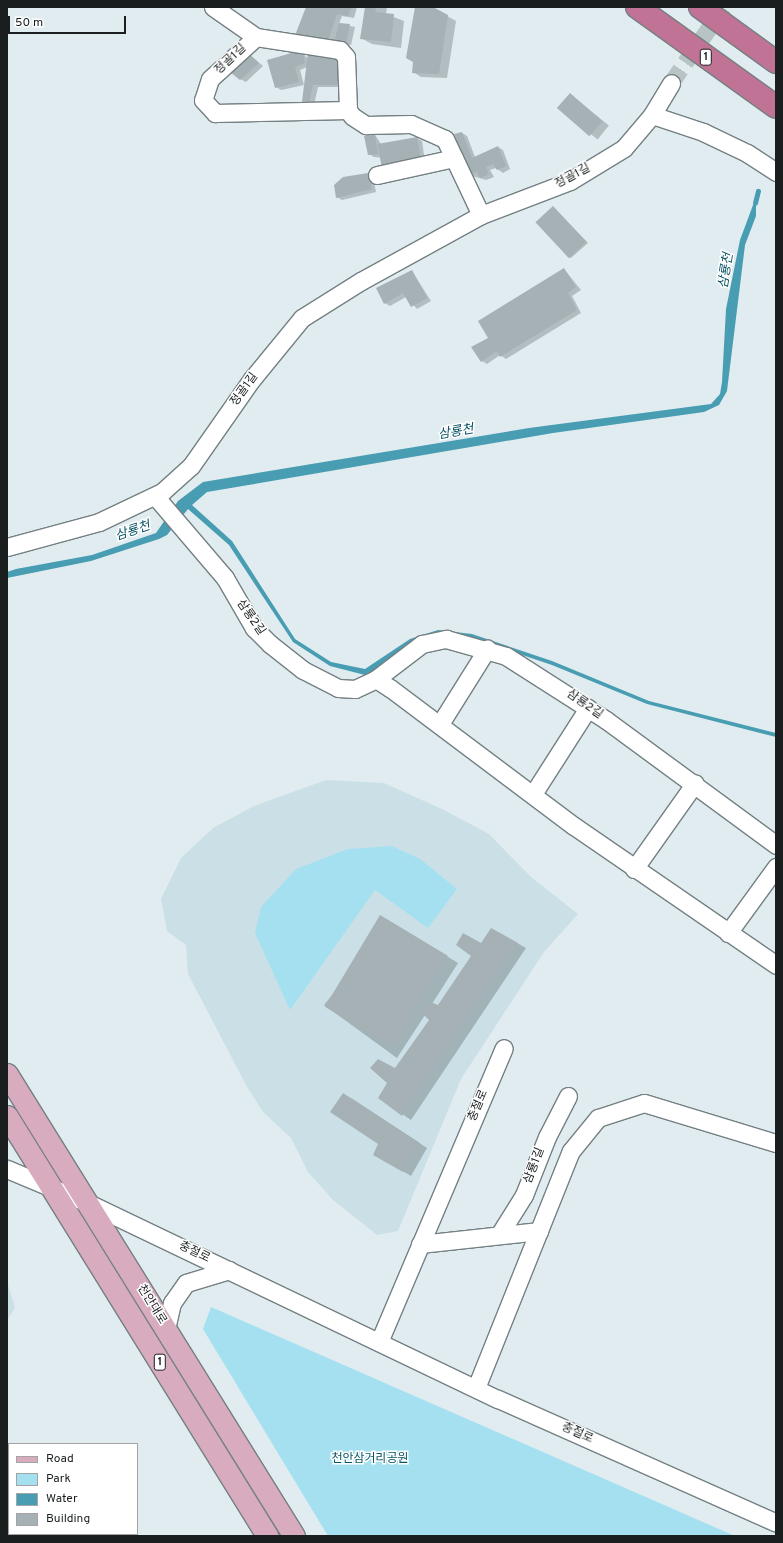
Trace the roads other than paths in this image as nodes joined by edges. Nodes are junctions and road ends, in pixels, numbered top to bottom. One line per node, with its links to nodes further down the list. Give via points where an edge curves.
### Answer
1 (213, 7): 5 (street, 정골1길)
2 (637, 7): 9 (highway, 1)
3 (700, 7): 7 (highway)
4 (714, 7): 6 (highway)
5 (256, 37): 10 (street, 정골1길, via 340,50 346,57); 10 (street, 정골1길, via 210,79 202,100 215,113)
6 (776, 48)
7 (776, 62)
8 (671, 83): 11 (street, 정골1길)
9 (776, 107)
10 (348, 110): 12 (street, via 366,124 411,124 434,133 450,145)
11 (652, 116): 13 (street, via 703,132 747,153); 15 (street, 정골1길, via 624,148 570,181)
12 (454, 158): 14 (street); 15 (street)
13 (776, 172)
14 (376, 175)
15 (480, 216): 16 (street, 정골1길, via 361,281 302,318 252,379 191,466)
16 (160, 502): 17 (street, 정골1길); 19 (street, 삼룡2길, via 225,578 254,628 270,644 303,670 338,688 356,688)
17 (7, 547)
18 (487, 649): 19 (street, 삼룡2길, via 446,639 422,644); 20 (street, 삼룡2길, via 544,677); 21 (street)
19 (376, 680): 21 (street)
20 (588, 708): 22 (street, 삼룡2길); 23 (street)
21 (440, 724): 23 (street)
22 (695, 783): 24 (street, 삼룡2길); 26 (street)
23 (533, 794): 26 (street)
24 (776, 845)
25 (776, 868): 27 (street)
26 (634, 869): 27 (street)
27 (728, 933): 28 (street)
28 (776, 965)
29 (504, 1048): 39 (street, 충절로)
30 (7, 1074): 36 (main road, 천안대로 / 1)
31 (568, 1096): 38 (street, 삼룡1길, via 547,1137 524,1195)
32 (7, 1116): 35 (main road, 천안대로 / 1)
33 (776, 1143): 37 (street, via 644,1103 598,1118 571,1151)
34 (7, 1169): 35 (street, 충절로)
35 (52, 1188): 36 (street, 충절로); 45 (main road, 천안대로 / 1)
36 (88, 1202): 40 (street, 충절로); 41 (main road, 천안대로 / 1)
37 (539, 1231): 38 (street); 43 (street)
38 (500, 1235): 39 (street)
39 (420, 1244): 42 (street, 충절로)
40 (229, 1270): 41 (street, via 186,1283 172,1303); 42 (street, 충절로)
41 (166, 1329): 46 (main road, 천안대로 / 1)
42 (379, 1342): 43 (street, 충절로)
43 (476, 1388): 44 (street, 충절로)
44 (776, 1522)
45 (267, 1536)
46 (294, 1536)

